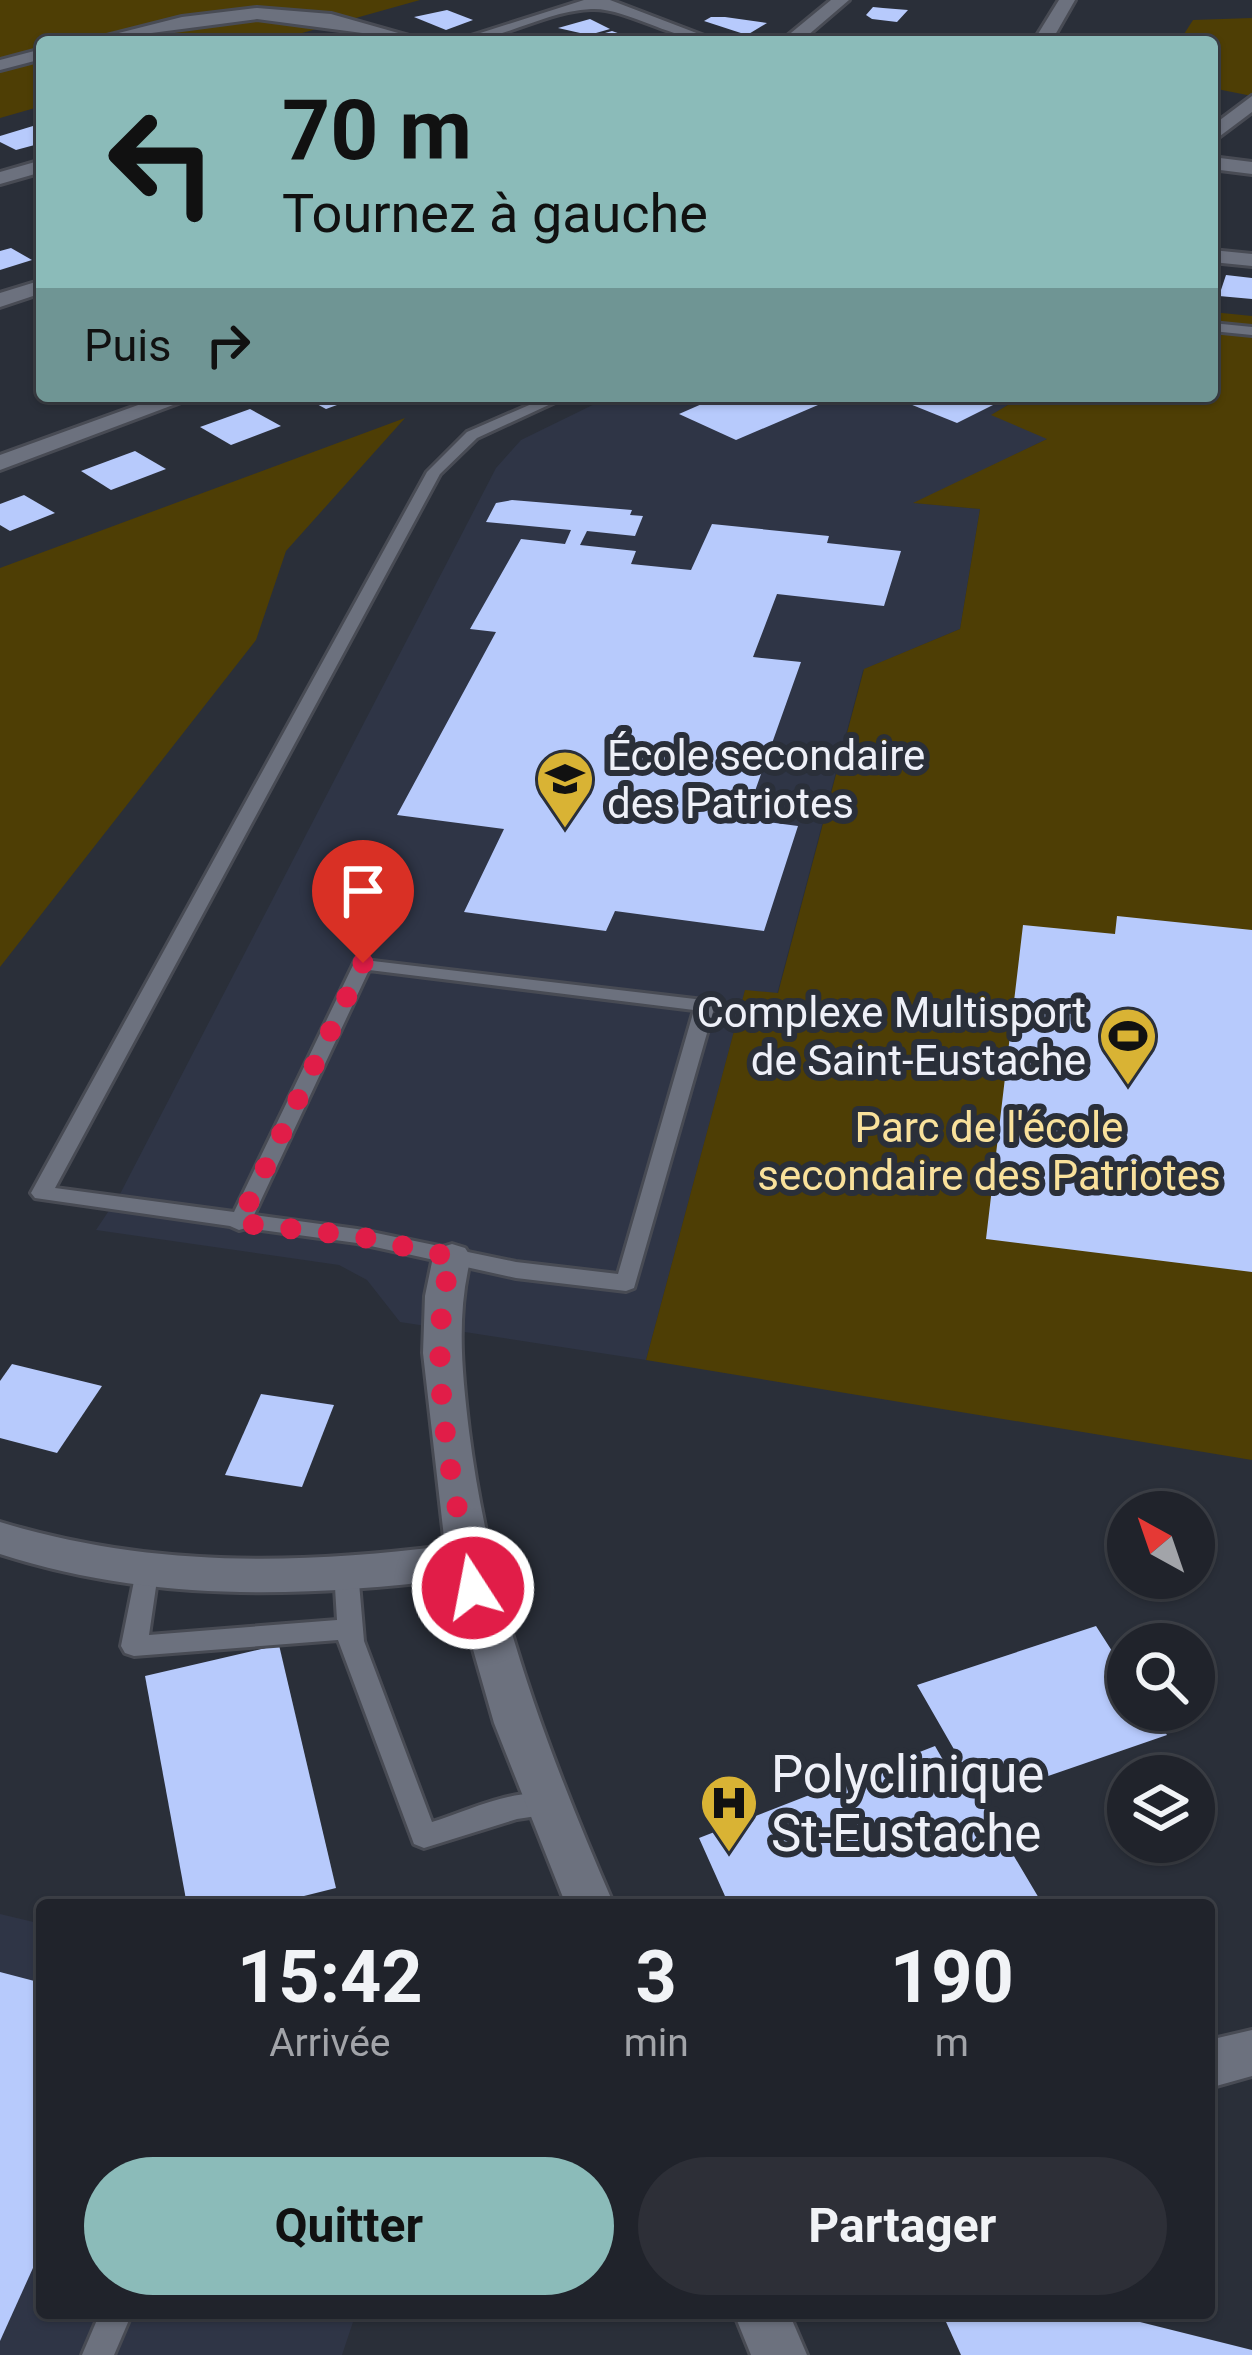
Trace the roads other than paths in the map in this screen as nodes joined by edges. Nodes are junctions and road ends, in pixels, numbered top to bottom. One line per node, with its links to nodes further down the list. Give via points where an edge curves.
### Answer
1 (841, 0): 9 (street)
2 (1067, 0): 10 (street)
3 (1079, 0): 11 (street)
4 (598, 1): 7 (street); 8 (street)
5 (119, 36): 6 (street, via 241,9 319,10)
6 (405, 36)
7 (481, 36)
8 (694, 36)
9 (796, 36)
10 (1046, 36)
11 (1058, 36)
12 (36, 56): 13 (street)
13 (0, 65)
14 (1252, 102): 15 (street)
15 (1218, 131)
16 (1218, 164): 18 (street)
17 (36, 168): 19 (street)
18 (1252, 168)
19 (0, 178)
20 (1218, 257): 21 (street)
21 (1252, 260)
22 (36, 288): 23 (street)
23 (0, 300)
24 (1218, 328): 25 (lane)
25 (1252, 332)
26 (144, 402): 29 (street)
27 (168, 402): 30 (street)
28 (547, 402): 31 (lane, via 472,435 434,472 42,1193)
29 (0, 454)
30 (0, 463)
31 (239, 1223): 32 (lane); 32 (lane, via 363,963 705,1005 626,1283)
32 (452, 1257): 34 (street, via 440,1342)
33 (0, 1538): 36 (street)
34 (467, 1560): 35 (street); 38 (street, via 496,1675)
35 (346, 1571): 36 (street); 37 (lane)
36 (146, 1574): 37 (lane, via 134,1646)
37 (349, 1629): 38 (lane, via 424,1836)
38 (547, 1804): 39 (street)
39 (587, 1899)
40 (1252, 2053): 41 (street)
41 (1215, 2062)
42 (113, 2319): 44 (lane)
43 (764, 2319): 45 (street)
44 (98, 2355)
45 (779, 2355)

